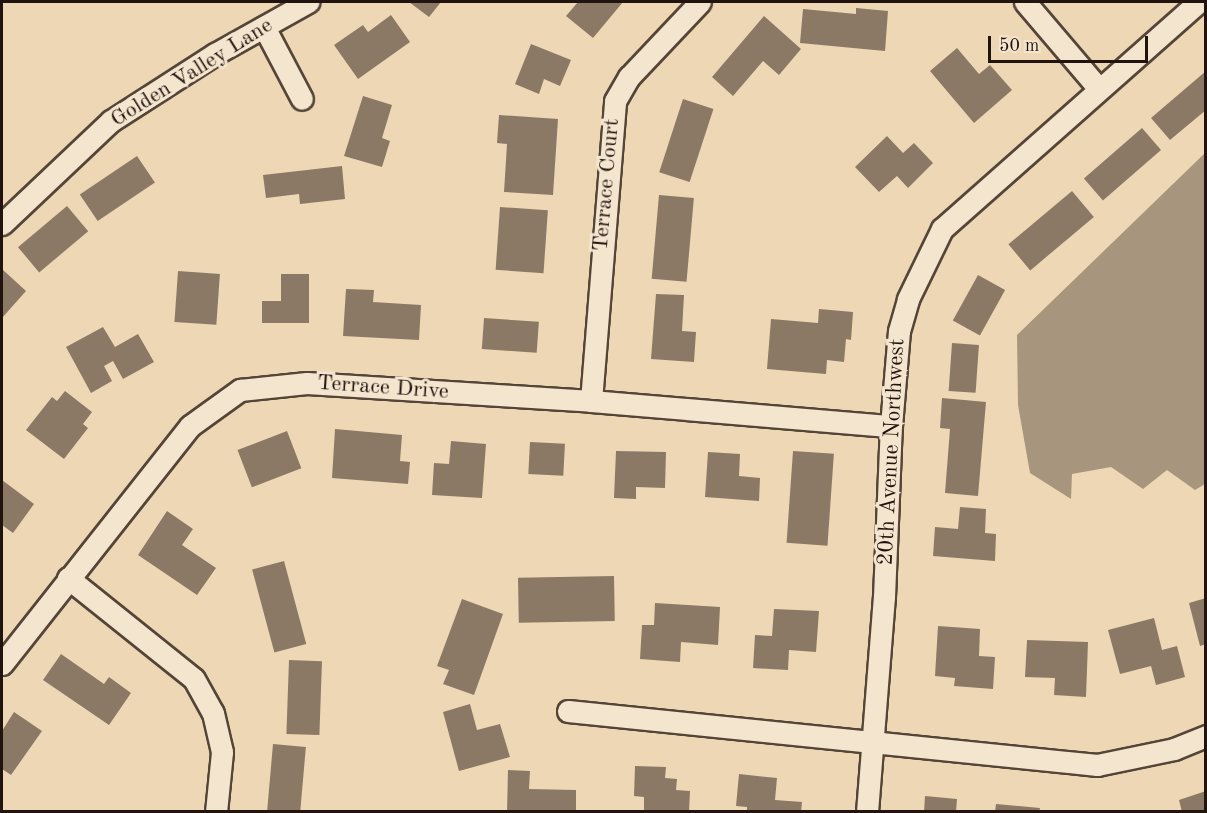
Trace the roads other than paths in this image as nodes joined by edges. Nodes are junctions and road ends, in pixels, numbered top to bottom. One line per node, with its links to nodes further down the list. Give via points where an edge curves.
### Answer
1 (308, 2): 5 (street, Golden Valley Lane)
2 (700, 2): 9 (street, Terrace Court, via 629,77 615,101)
3 (1025, 2): 6 (street)
4 (1199, 2): 6 (street, 20th Avenue Northwest)
5 (264, 27): 7 (street); 8 (street, Golden Valley Lane, via 111,121)
6 (1099, 89): 10 (street, 20th Avenue Northwest, via 942,229 908,299 899,331)
7 (302, 99)
8 (2, 224)
9 (591, 401): 10 (street, Terrace Drive); 11 (street, Terrace Drive, via 307,383 240,390 190,426)
10 (891, 426): 15 (street, 20th Avenue Northwest, via 884,597)
11 (69, 578): 12 (street, Terrace Drive); 16 (street, via 195,679 213,713 222,752)
12 (2, 664)
13 (568, 711): 15 (street)
14 (1206, 736): 15 (street, via 1174,749 1097,765)
15 (870, 742): 17 (street, 20th Avenue Northwest)
16 (216, 812)
17 (867, 812)

